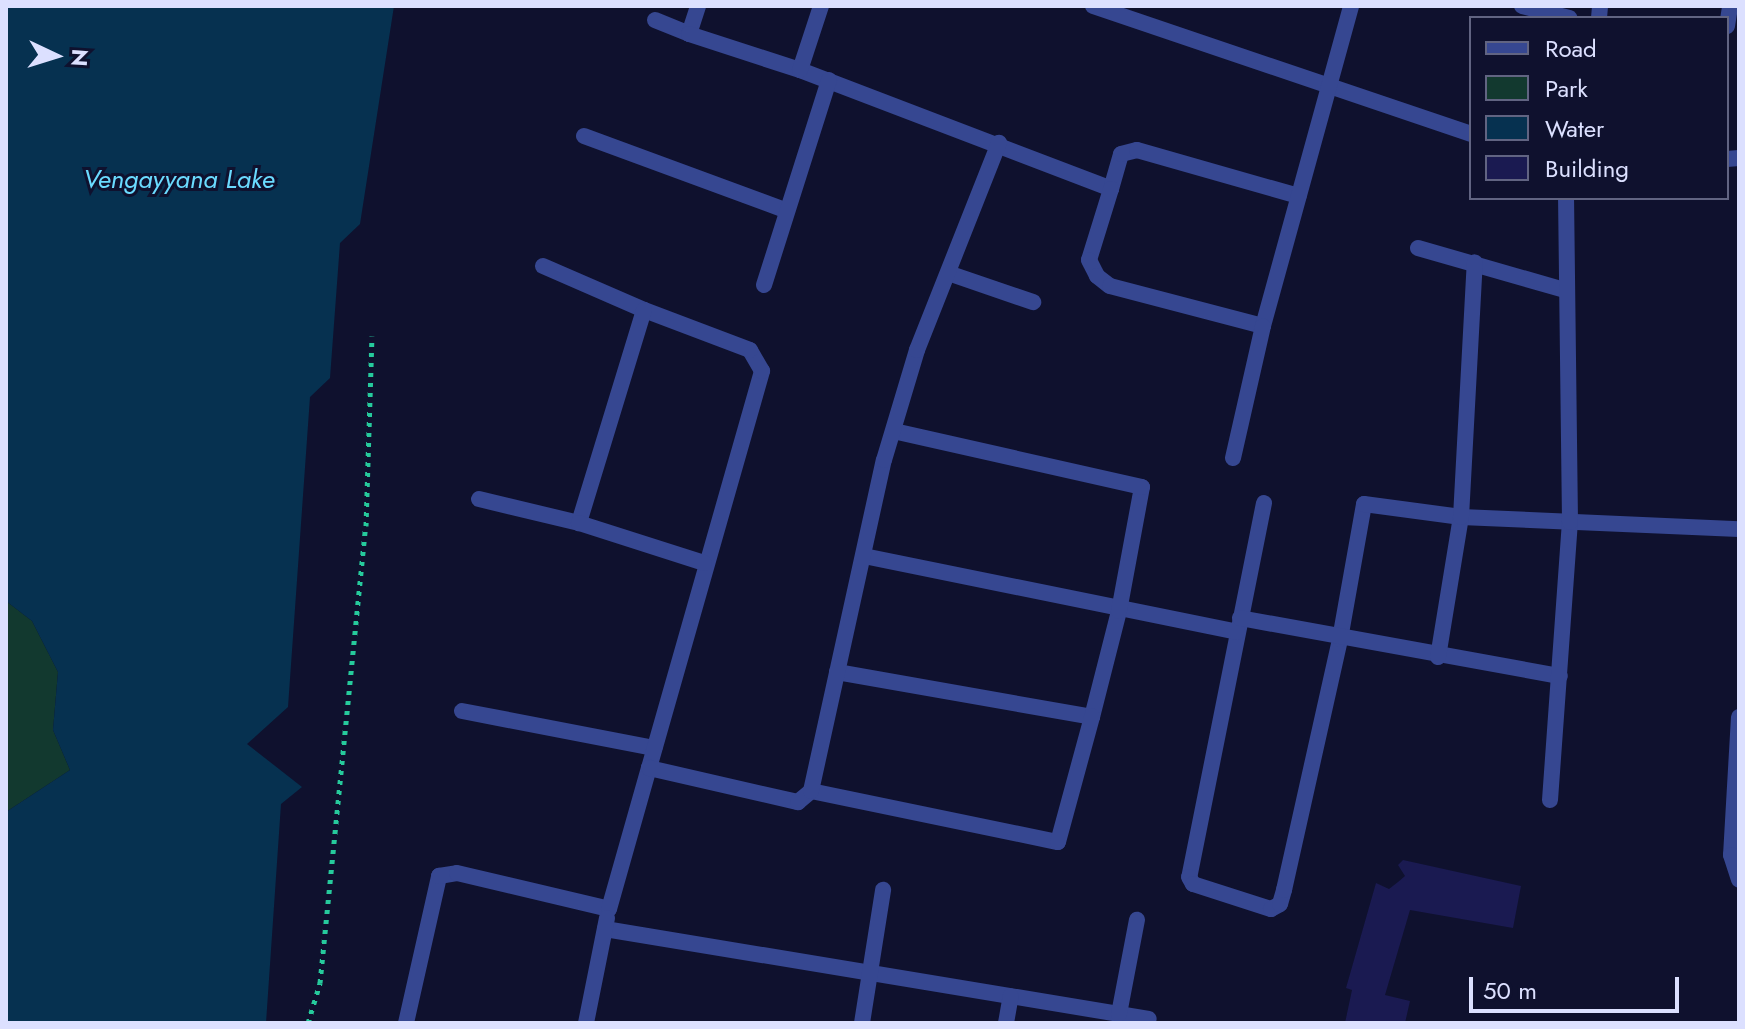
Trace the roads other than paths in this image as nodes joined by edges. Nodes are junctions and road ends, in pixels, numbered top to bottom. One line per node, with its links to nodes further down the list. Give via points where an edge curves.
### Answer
1 (698, 6): 8 (street)
2 (821, 6): 9 (street)
3 (1093, 6): 11 (street)
4 (1351, 6): 11 (street)
5 (1522, 6): 6 (street)
6 (1561, 16)
7 (655, 20): 8 (street)
8 (689, 34): 9 (street)
9 (800, 70): 10 (street)
10 (829, 80): 14 (street); 18 (street)
11 (1328, 88): 12 (street); 16 (street)
12 (1469, 133)
13 (584, 136): 18 (street)
14 (999, 143): 15 (street); 22 (street)
15 (1111, 189): 16 (street, via 1121,154 1137,150); 27 (street, via 1089,260 1097,276 1110,286)
16 (1299, 196): 27 (street)
17 (1566, 200): 24 (street)
18 (785, 210): 23 (street)
19 (1418, 248): 20 (street)
20 (1475, 262): 24 (street); 32 (street)
21 (543, 266): 26 (street)
22 (951, 274): 25 (street); 28 (street, via 917,350)
23 (764, 285)
24 (1564, 290): 33 (street)
25 (1033, 302)
26 (644, 310): 34 (street); 37 (street, via 742,346 760,363)
27 (1263, 326): 29 (street)
28 (894, 431): 36 (street); 38 (street, via 1142,487)
29 (1233, 458)
30 (479, 499): 34 (street)
31 (1264, 503): 39 (street)
32 (1461, 517): 33 (street); 40 (street, via 1364,504); 41 (street)
33 (1570, 522): 35 (street); 43 (street)
34 (579, 523): 37 (street)
35 (1739, 529)
36 (864, 556): 38 (street); 42 (street)
37 (704, 563): 47 (street)
38 (1119, 611): 39 (street); 45 (street)
39 (1239, 625): 40 (street); 40 (street, via 1189,877 1193,884 1271,909 1280,904 1284,890)
40 (1340, 639): 41 (street)
41 (1438, 657): 43 (street)
42 (837, 672): 45 (street); 49 (street)
43 (1560, 676): 50 (street)
44 (462, 711): 47 (street)
45 (1092, 717): 49 (street, via 1058,842)
46 (1739, 717): 51 (street, via 1731,855)
47 (654, 748): 48 (street)
48 (649, 768): 49 (street, via 798,802); 53 (street)
49 (811, 791)
50 (1550, 800)
51 (1739, 880)
52 (883, 890): 56 (street)
53 (609, 909): 55 (street); 60 (street, via 457,873 439,876)
54 (1137, 920): 58 (street)
55 (605, 929): 56 (street); 61 (street)
56 (868, 975): 57 (street); 62 (street)
57 (1011, 996): 58 (street); 63 (street)
58 (1119, 1014): 59 (street)
59 (1149, 1019)
60 (406, 1023)
61 (586, 1023)
62 (862, 1023)
63 (1006, 1023)

